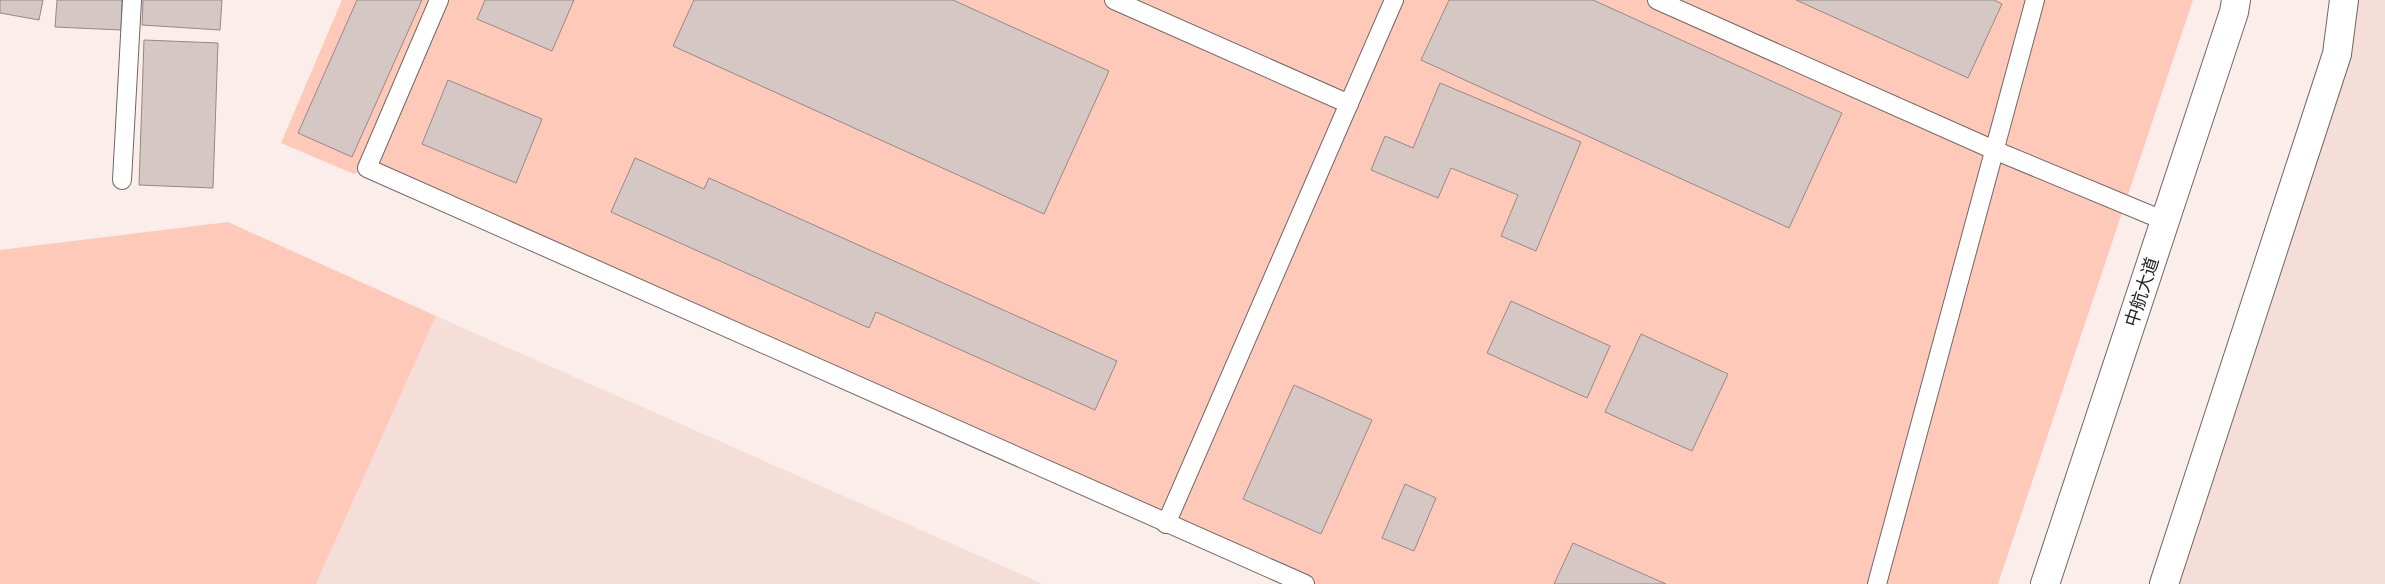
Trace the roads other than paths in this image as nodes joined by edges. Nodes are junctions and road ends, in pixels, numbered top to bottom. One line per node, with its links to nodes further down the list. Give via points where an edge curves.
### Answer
1 (132, 0): 11 (lane)
2 (438, 0): 13 (lane, via 366,168)
3 (1114, 0): 9 (lane)
4 (1394, 0): 9 (lane)
5 (1657, 0): 10 (lane)
6 (2035, 0): 10 (lane)
7 (2236, 0): 12 (main road, 中航大道)
8 (2344, 0): 17 (main road, via 2337,54)
9 (1349, 104): 13 (lane)
10 (1994, 150): 12 (lane); 15 (lane)
11 (122, 180)
12 (2165, 221): 16 (main road, 中航大道)
13 (1166, 524): 14 (lane)
14 (1305, 584)
15 (1877, 584)
16 (2045, 584)
17 (2164, 584)

